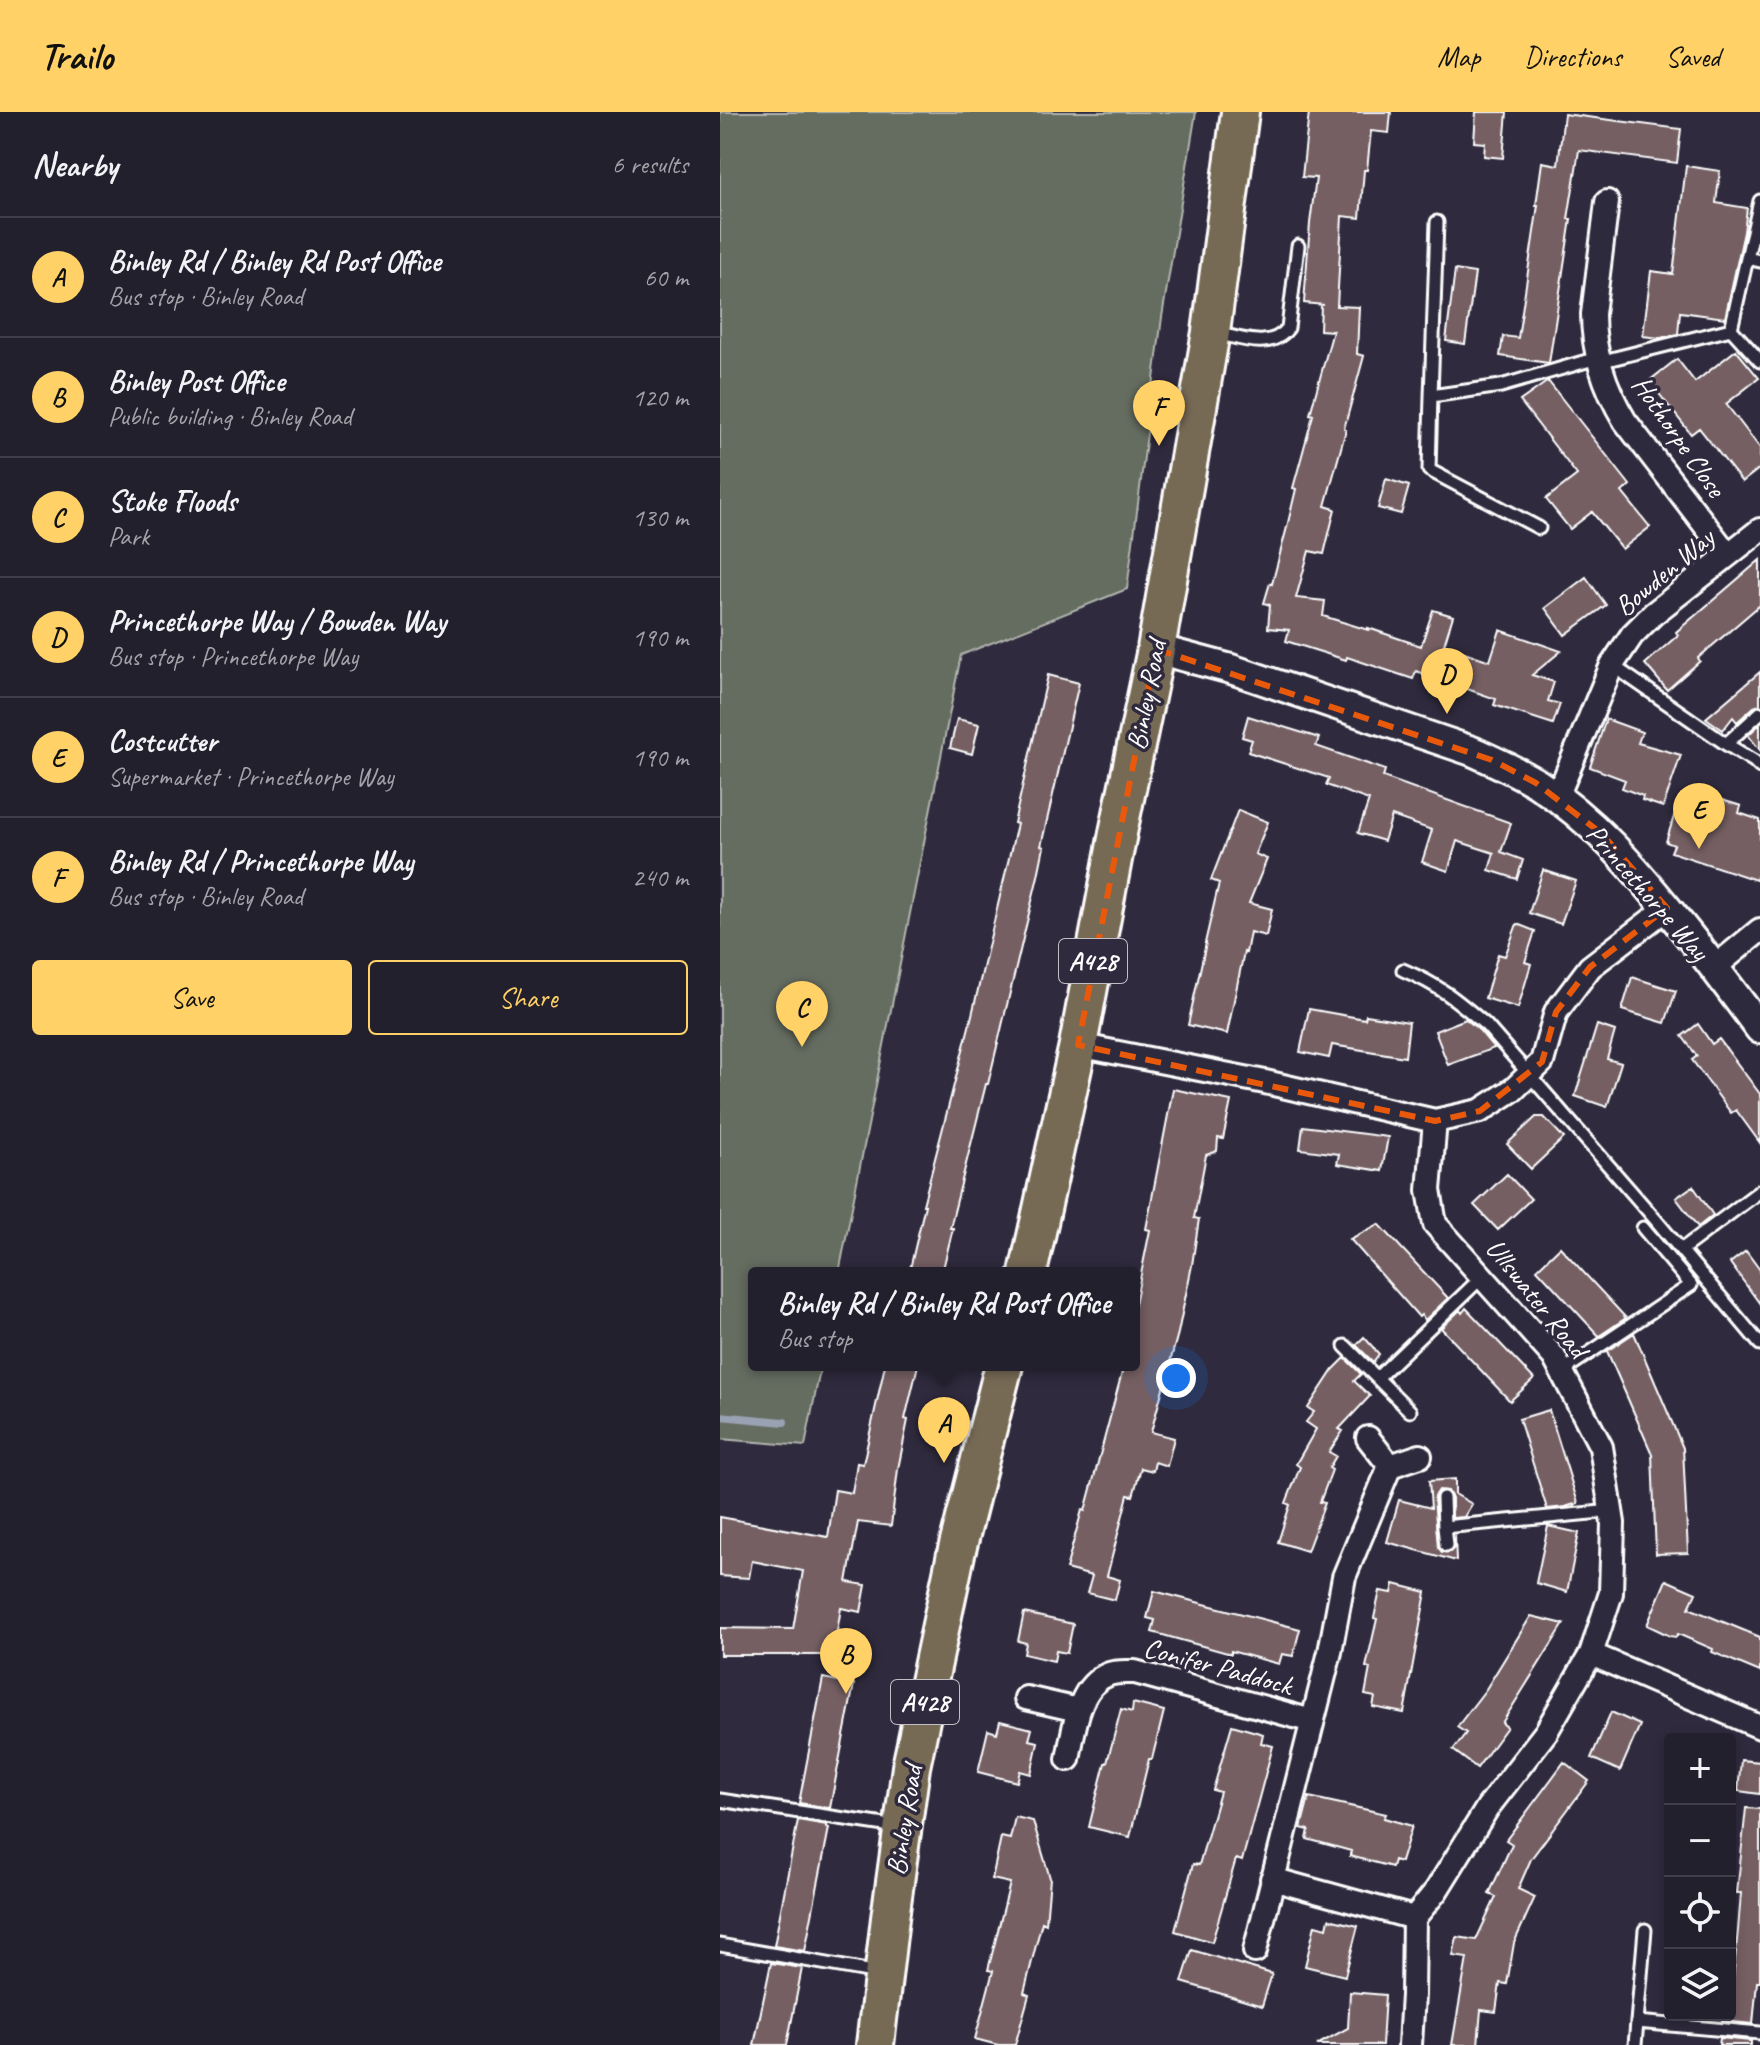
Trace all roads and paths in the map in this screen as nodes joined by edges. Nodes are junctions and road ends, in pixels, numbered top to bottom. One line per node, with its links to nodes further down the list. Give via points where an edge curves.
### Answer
1 (1240, 112): 9 (main road, Binley Road / A428)
2 (1760, 201): 6 (lane)
3 (1607, 202): 10 (street, Hothorpe Close, via 1593,314)
4 (1437, 222): 12 (lane)
5 (1298, 246): 9 (lane, via 1283,335 1264,343)
6 (1747, 258): 7 (lane); 8 (lane)
7 (1760, 261)
8 (1731, 329): 10 (lane); 11 (lane)
9 (1211, 332): 16 (main road, Binley Road / A428)
10 (1598, 360): 12 (lane, via 1501,386); 15 (street, Hothorpe Close, via 1625,421)
11 (1760, 361)
12 (1431, 396): 13 (lane, via 1429,470)
13 (1539, 528)
14 (1760, 530): 15 (street, Bowden Way)
15 (1728, 555): 17 (street, Bowden Way, via 1642,625)
16 (1156, 649): 21 (street, Princethorpe Way, via 1231,669 1472,751); 27 (main road, Binley Road / A428)
17 (1612, 665): 19 (lane); 21 (street, Bowden Way)
18 (1760, 713): 19 (lane)
19 (1726, 744): 20 (lane)
20 (1760, 767)
21 (1557, 797): 22 (street, Princethorpe Way, via 1623,855)
22 (1667, 908): 24 (street, Princethorpe Way); 28 (street, via 1590,967 1556,1012 1542,1062)
23 (1760, 930): 24 (street)
24 (1715, 967): 26 (street, Princethorpe Way)
25 (1403, 970): 28 (lane, via 1454,998)
26 (1760, 1029)
27 (1078, 1045): 29 (street); 33 (main road, Binley Road / A428)
28 (1529, 1074): 29 (street, via 1480,1111); 32 (lane)
29 (1435, 1121): 34 (street, Ullswater Road, via 1429,1190 1435,1224)
30 (1760, 1191): 32 (lane)
31 (1643, 1228): 38 (lane, via 1691,1285)
32 (1681, 1250): 35 (lane)
33 (1029, 1267)
34 (1482, 1277): 38 (street, Ullswater Road, via 1554,1357); 39 (lane)
35 (1760, 1344)
36 (1345, 1346): 39 (lane)
37 (1002, 1371): 55 (main road, Binley Road / A428, via 956,1554)
38 (1561, 1372): 45 (street, Ullswater Road, via 1601,1447)
39 (1377, 1378): 40 (lane)
40 (1410, 1411)
41 (1368, 1438): 43 (street)
42 (1420, 1456): 43 (street)
43 (1390, 1466): 51 (street, Conifer Paddock, via 1344,1577)
44 (1443, 1498): 46 (lane)
45 (1612, 1511): 46 (lane); 48 (street, Ullswater Road, via 1611,1593)
46 (1444, 1527): 47 (lane)
47 (1446, 1545)
48 (1591, 1654): 52 (street); 57 (street, Ullswater Road, via 1546,1732)
49 (1026, 1698): 50 (street)
50 (1078, 1710): 51 (street, Conifer Paddock, via 1091,1687 1106,1675 1135,1672); 53 (street, Conifer Paddock)
51 (1312, 1721): 56 (street, Conifer Paddock)
52 (1760, 1727)
53 (1068, 1759)
54 (720, 1800): 55 (lane)
55 (903, 1828): 61 (main road, Binley Road / A428)
56 (1272, 1879): 57 (street); 60 (street, Conifer Paddock)
57 (1414, 1918): 65 (street)
58 (1645, 1930): 62 (lane)
59 (720, 1945): 61 (lane)
60 (1255, 1951)
61 (883, 1973): 64 (main road, Binley Road / A428)
62 (1637, 2022): 63 (lane); 66 (lane)
63 (1760, 2033)
64 (875, 2045)
65 (1410, 2045)
66 (1635, 2045)

